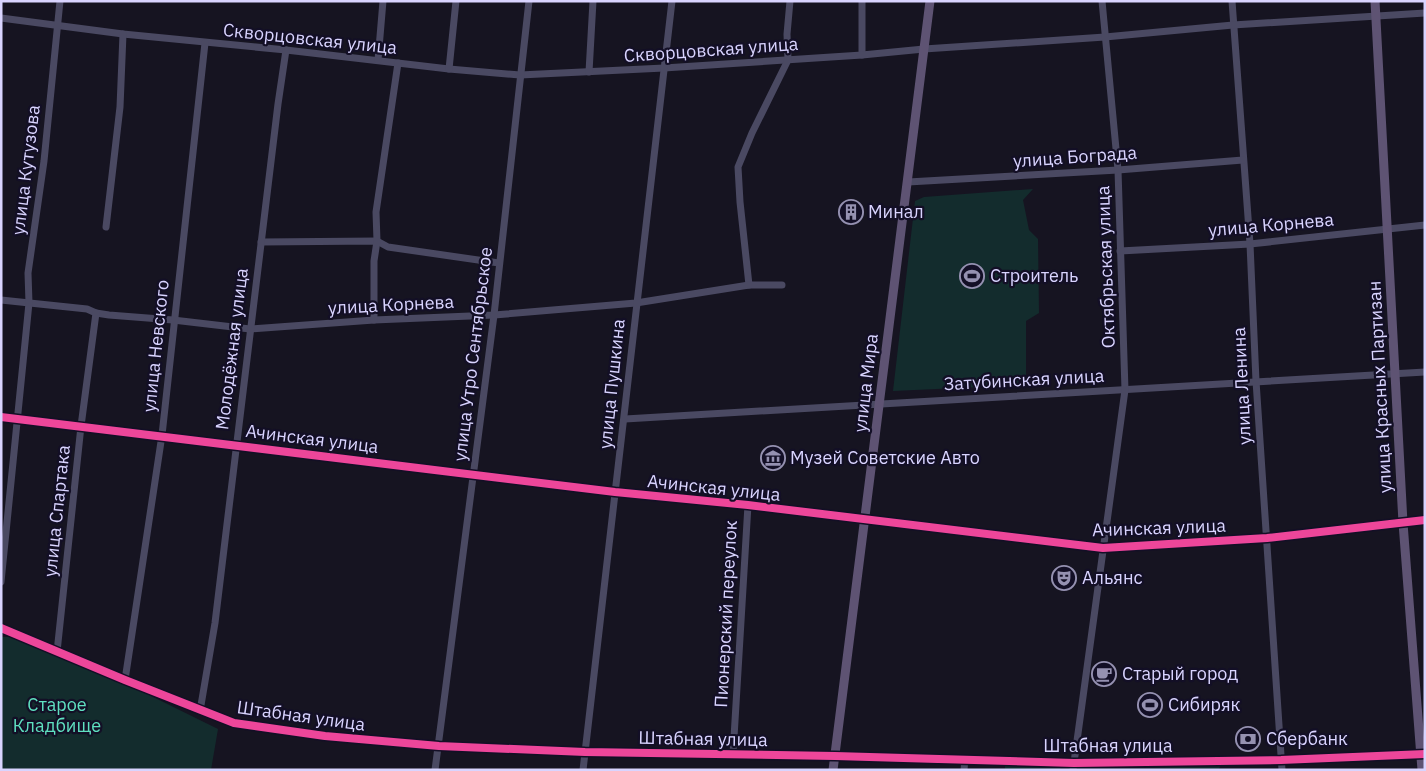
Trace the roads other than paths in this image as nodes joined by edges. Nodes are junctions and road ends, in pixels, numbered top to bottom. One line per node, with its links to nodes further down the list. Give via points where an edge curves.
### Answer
1 (60, 1): 17 (street, улица Кутузова)
2 (383, 1): 24 (street)
3 (456, 1): 28 (street)
4 (529, 1): 30 (street, улица Утро Сентябрьское)
5 (593, 1): 29 (street)
6 (672, 1): 27 (street, улица Пушкина)
7 (790, 1): 25 (street)
8 (862, 1): 23 (street)
9 (930, 1): 21 (main road, улица Мира)
10 (1102, 1): 19 (street, Октябрьская улица)
11 (1232, 1): 16 (street, улица Ленина)
12 (1376, 1): 14 (main road, улица Красных Партизан)
13 (1425, 13): 14 (street, Скворцовская улица)
14 (1376, 16): 16 (street, Скворцовская улица); 36 (main road, улица Красных Партизан)
15 (1, 18): 17 (street, Скворцовская улица)
16 (1233, 25): 19 (street, Скворцовская улица); 31 (street, улица Ленина)
17 (58, 26): 18 (street, Скворцовская улица); 45 (street, улица Кутузова, via 28,273)
18 (123, 34): 20 (street, Скворцовская улица); 35 (street, via 120,107)
19 (1105, 37): 21 (street, Скворцовская улица); 32 (street, Октябрьская улица)
20 (205, 43): 22 (street, Скворцовская улица); 49 (street, улица Невского)
21 (924, 49): 23 (street, Скворцовская улица); 33 (main road, улица Мира)
22 (286, 50): 24 (street, Скворцовская улица); 38 (street, Молодёжная улица)
23 (862, 55): 25 (street, Скворцовская улица)
24 (378, 60): 26 (street, Скворцовская улица)
25 (788, 60): 27 (street, Скворцовская улица); 42 (street, via 738,167)
26 (398, 63): 28 (street, Скворцовская улица); 37 (street, via 376,212)
27 (664, 68): 29 (street, Скворцовская улица); 46 (street, улица Пушкина)
28 (449, 69): 30 (street, Скворцовская улица)
29 (589, 72): 30 (street, Скворцовская улица)
30 (520, 75): 41 (street, улица Утро Сентябрьское)
31 (1243, 160): 32 (street, улица Бограда); 39 (street, улица Ленина)
32 (1118, 170): 33 (street, улица Бограда); 40 (street, Октябрьская улица)
33 (908, 182): 56 (main road, улица Мира)
34 (1425, 225): 36 (street, улица Корнева)
35 (106, 227)
36 (1387, 228): 39 (street, улица Корнева); 53 (main road, улица Красных Партизан)
37 (377, 240): 38 (street); 41 (street, via 388,247); 50 (street)
38 (261, 242): 51 (street, Молодёжная улица)
39 (1250, 244): 40 (street, улица Корнева); 54 (street, улица Ленина)
40 (1120, 251): 55 (street, Октябрьская улица)
41 (499, 263): 48 (street, улица Утро Сентябрьское)
42 (749, 285): 43 (street, улица Корнева); 46 (street, улица Корнева)
43 (782, 285)
44 (1, 300): 45 (street, улица Корнева)
45 (29, 303): 47 (street, улица Корнева, via 87,309); 58 (street, улица Кутузова)
46 (636, 303): 48 (street, улица Корнева); 59 (street, улица Пушкина)
47 (96, 313): 49 (street, улица Корнева); 60 (street, улица Спартака)
48 (494, 315): 50 (street, улица Корнева); 63 (street, улица Утро Сентябрьское)
49 (173, 320): 51 (street, улица Корнева); 61 (street, улица Невского)
50 (374, 320): 51 (street, улица Корнева)
51 (250, 329): 62 (street, Молодёжная улица)
52 (1425, 372): 53 (street, Затубинская улица)
53 (1396, 373): 54 (street, Затубинская улица); 68 (main road, улица Красных Партизан)
54 (1256, 381): 55 (street, Затубинская улица); 69 (street, улица Ленина)
55 (1125, 390): 56 (street, Затубинская улица); 70 (street, Октябрьская улица)
56 (880, 403): 59 (street, Затубинская улица); 66 (main road, улица Мира)
57 (1, 416): 58 (street, Ачинская улица)
58 (18, 418): 60 (street, Ачинская улица); 71 (street, улица Кутузова)
59 (625, 419): 64 (street, улица Пушкина)
60 (81, 426): 61 (street, Ачинская улица); 73 (street, улица Спартака)
61 (162, 436): 62 (street, Ачинская улица); 74 (street, улица Невского)
62 (235, 444): 63 (street, Ачинская улица); 75 (street, Молодёжная улица, via 215,623)
63 (474, 475): 64 (street, Ачинская улица); 76 (street, улица Утро Сентябрьское)
64 (615, 492): 65 (street, Ачинская улица); 77 (street, улица Пушкина)
65 (748, 505): 66 (street, Ачинская улица); 78 (street, Пионерский переулок)
66 (864, 520): 70 (street, Ачинская улица); 80 (main road, улица Мира)
67 (1425, 520): 68 (street, Ачинская улица)
68 (1403, 522): 69 (street, Ачинская улица); 79 (main road, улица Красных Партизан)
69 (1266, 538): 70 (street, Ачинская улица); 83 (street, улица Ленина)
70 (1103, 548): 84 (street, Октябрьская улица)
71 (1, 582)
72 (1, 628): 73 (street, Штабная улица)
73 (57, 652): 74 (street, Штабная улица)
74 (125, 680): 75 (street, Штабная улица)
75 (200, 711): 76 (street, Штабная улица, via 234,724)
76 (439, 746): 77 (street, Штабная улица); 85 (street, улица Утро Сентябрьское)
77 (585, 752): 78 (street, Штабная улица); 86 (street, улица Пушкина)
78 (733, 754): 80 (street, Штабная улица)
79 (1423, 754): 83 (street, Штабная улица); 91 (main road, улица Красных Партизан)
80 (835, 756): 81 (street, Штабная улица); 87 (main road, улица Мира)
81 (965, 759): 84 (street, Штабная улица); 88 (street)
82 (1230, 760): 83 (street, Штабная улица); 84 (street, Штабная улица); 89 (street)
83 (1281, 760): 90 (street, улица Ленина)
84 (1073, 766)
85 (435, 770)
86 (583, 770)
87 (832, 770)
88 (964, 770)
89 (1231, 770)
90 (1282, 770)
91 (1422, 770)

